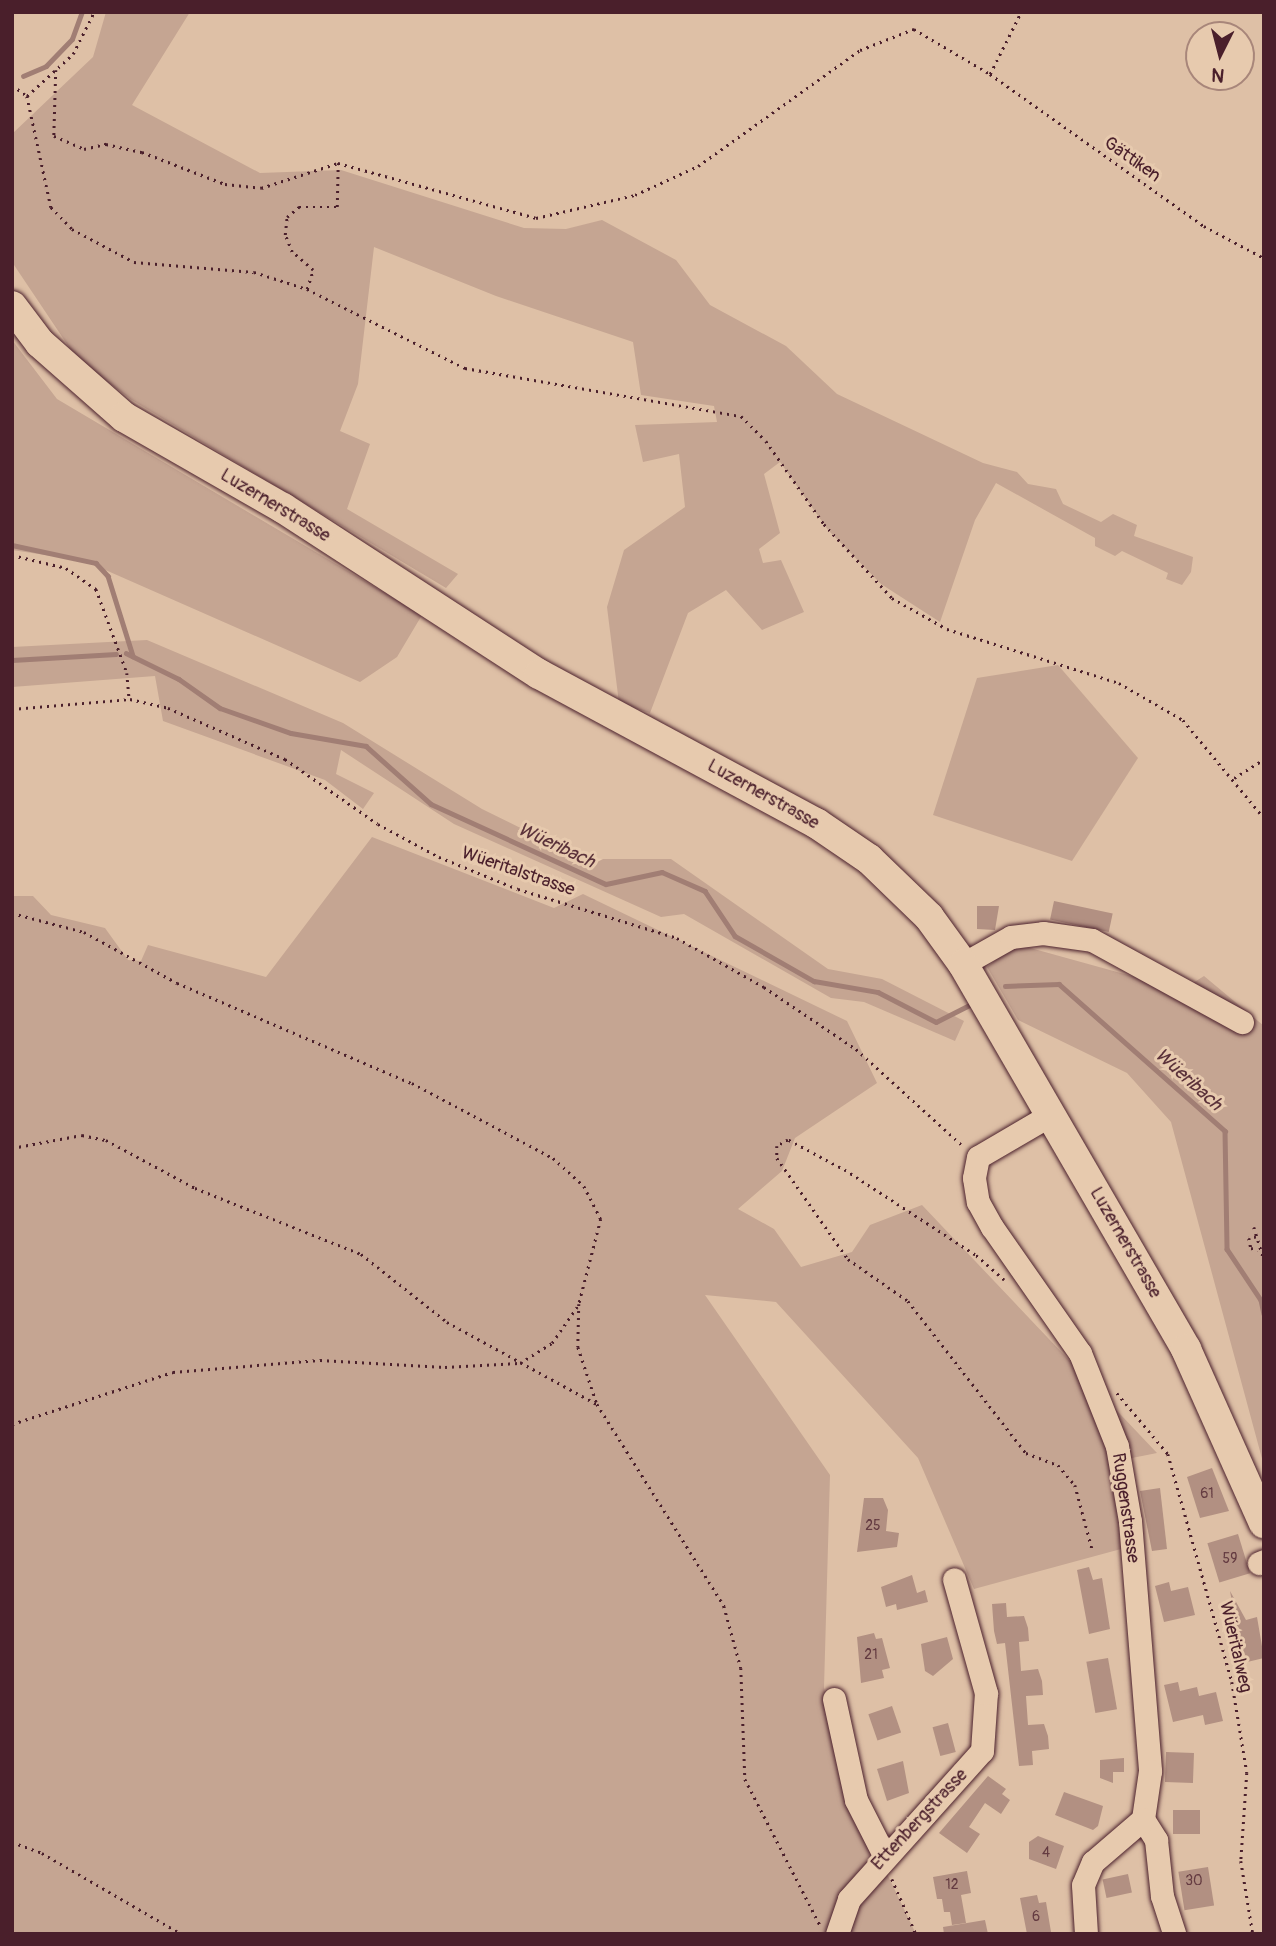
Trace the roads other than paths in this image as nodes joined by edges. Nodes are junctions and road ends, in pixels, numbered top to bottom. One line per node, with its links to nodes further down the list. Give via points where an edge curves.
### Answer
1 (12, 306): 2 (main road, Luzernerstrasse, via 40,343 124,417 283,508 539,674 827,830 869,859 929,917)
2 (963, 964): 3 (street, via 1011,937 1043,933 1092,940); 4 (main road, Luzernerstrasse)
3 (1242, 1022)
4 (1050, 1115): 5 (main road, Luzernerstrasse, via 1186,1349); 8 (street, Ruggenstrasse, via 978,1157 978,1202 1080,1353 1117,1446 1130,1521 1150,1771)
5 (1264, 1523)
6 (954, 1579): 9 (street, Ettenbergstrasse, via 986,1693 982,1751)
7 (834, 1699): 9 (street, via 856,1800)
8 (1143, 1819): 11 (street, via 1093,1862 1083,1885); 12 (street, via 1156,1840 1162,1896)
9 (884, 1855): 10 (street, Ettenbergstrasse, via 849,1899)
10 (837, 1934)
11 (1086, 1934)
12 (1174, 1934)

